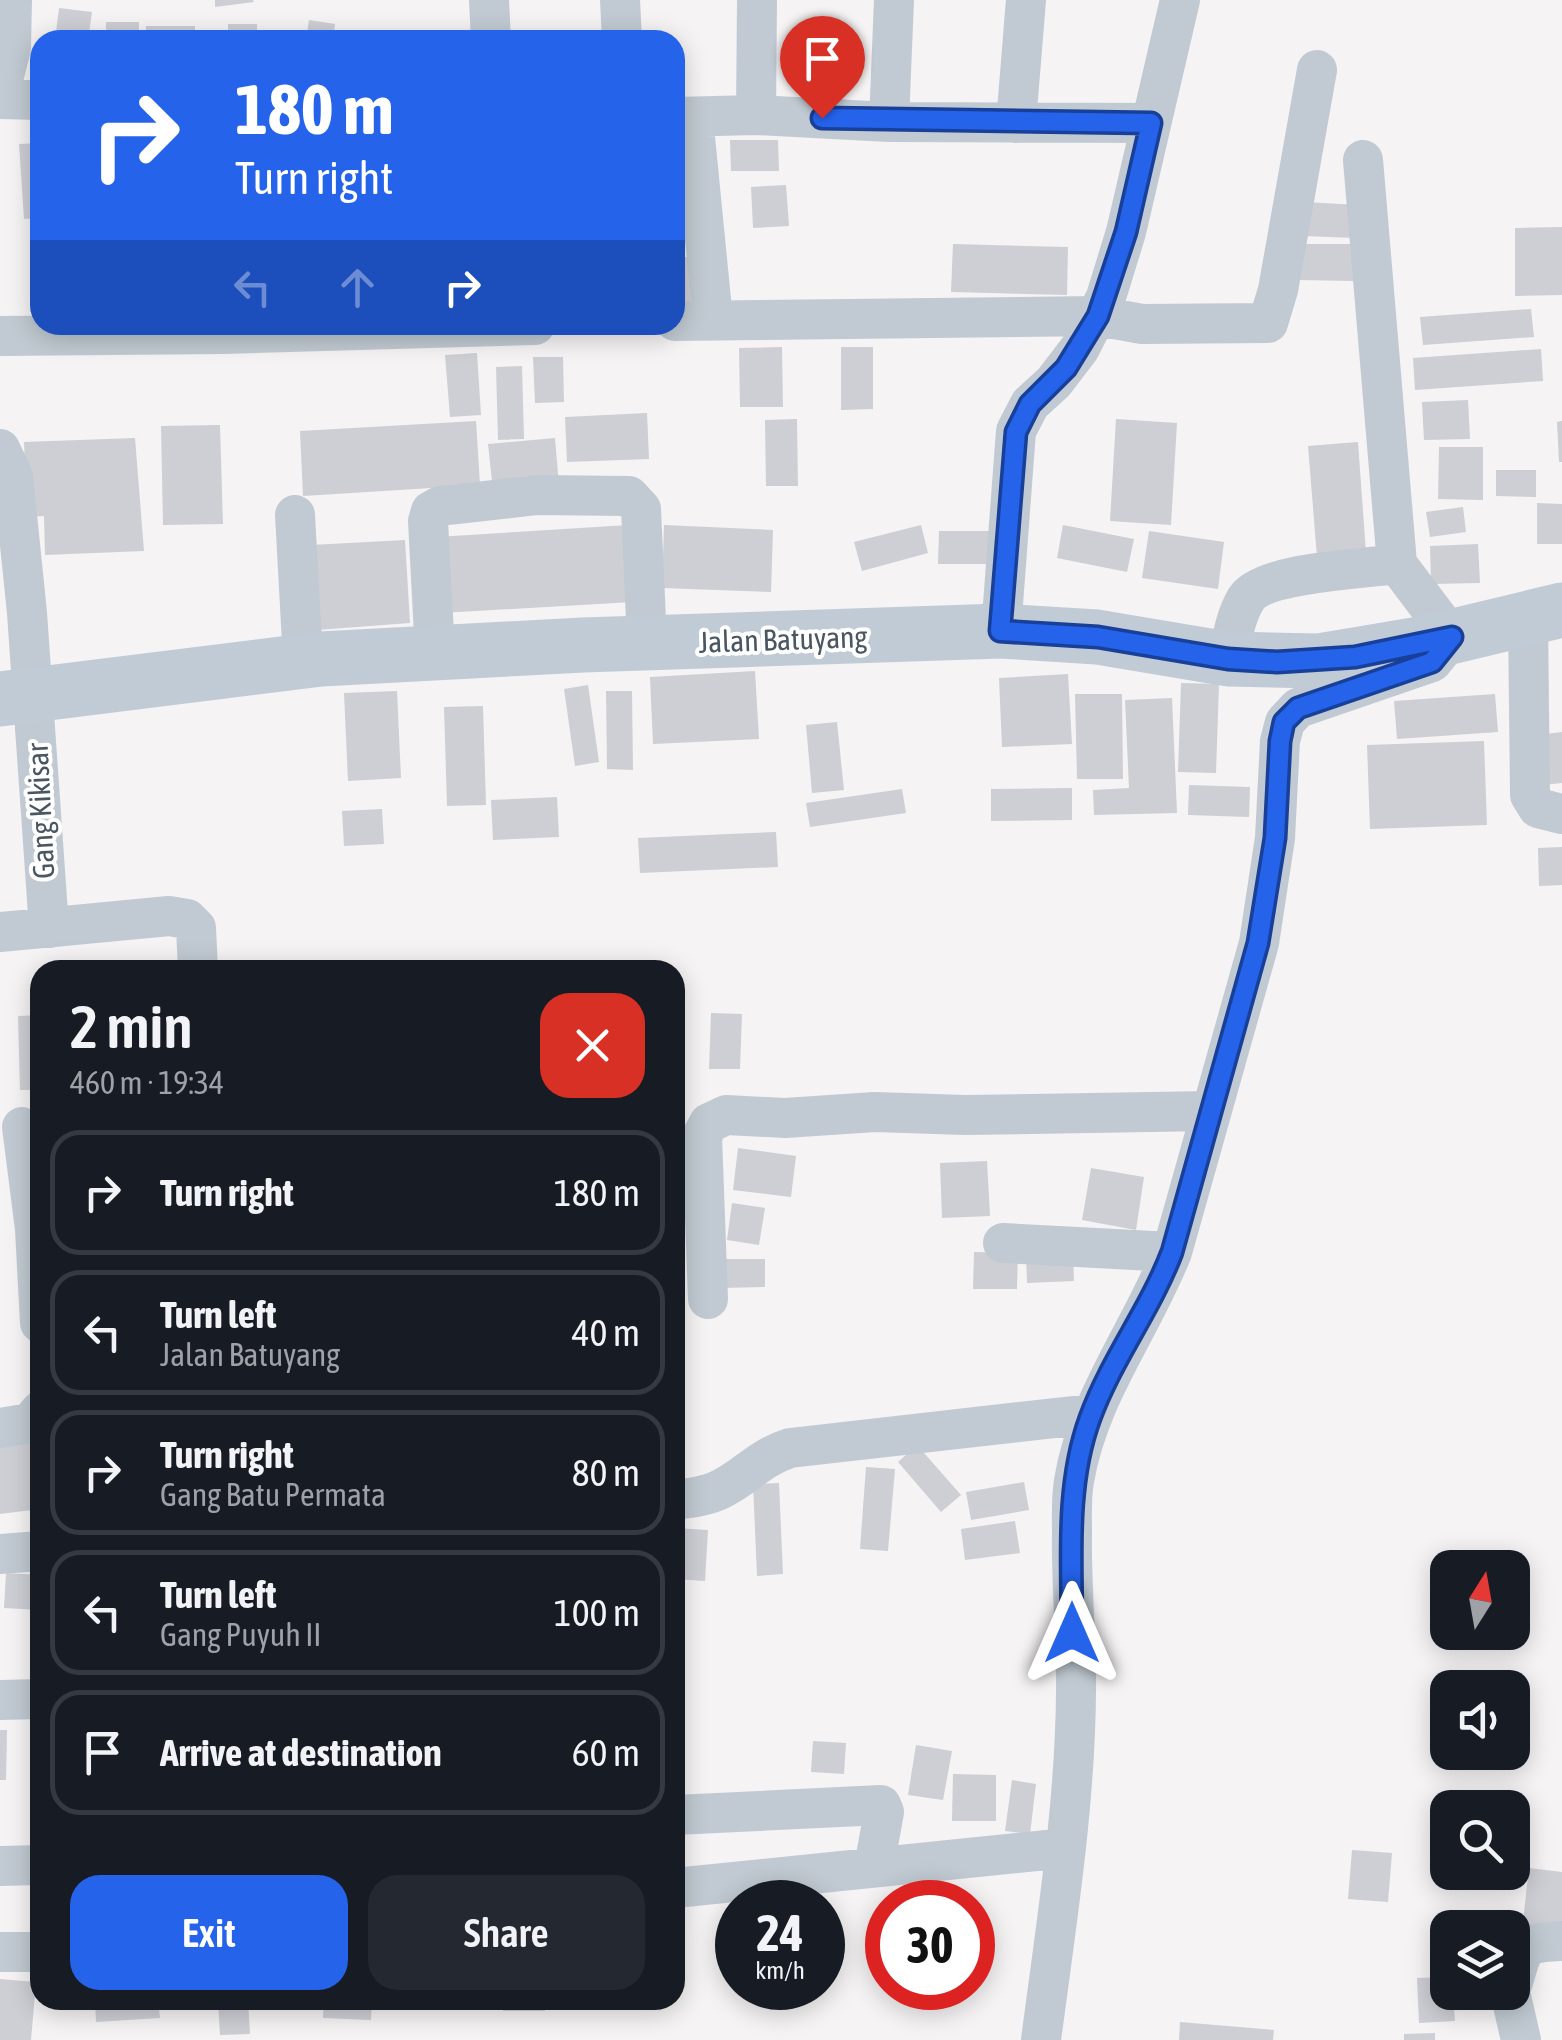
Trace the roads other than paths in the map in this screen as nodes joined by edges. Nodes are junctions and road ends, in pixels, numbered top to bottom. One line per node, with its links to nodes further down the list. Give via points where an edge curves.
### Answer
1 (12, 0): 11 (street, via 11,48)
2 (489, 0): 8 (street)
3 (620, 0): 9 (street)
4 (757, 0): 13 (street)
5 (894, 0): 15 (street)
6 (1026, 0): 16 (street)
7 (1180, 0): 17 (street)
8 (490, 30)
9 (622, 30)
10 (1317, 70): 20 (street, via 1268,322 1142,324)
11 (0, 95): 12 (street)
12 (30, 99)
13 (756, 115): 14 (street); 15 (street)
14 (685, 117)
15 (889, 122): 16 (street)
16 (1016, 123): 17 (street)
17 (1151, 123): 20 (street)
18 (685, 137): 21 (street)
19 (1363, 160): 26 (street)
20 (1098, 316): 21 (street); 28 (street, via 1016,432)
21 (694, 320)
22 (112, 335): 23 (street)
23 (0, 336)
24 (0, 449): 34 (street, Gang Kikisar, via 13,476)
25 (295, 514): 33 (street)
26 (1397, 564): 29 (street); 32 (street, via 1260,586 1247,597)
27 (1545, 614): 29 (street, Jalan Batuyang); 35 (street, via 1530,796 1538,808)
28 (1000, 631): 30 (street, Jalan Batuyang); 32 (street, Jalan Batuyang, via 1098,637)
29 (1452, 637): 32 (street, Jalan Batuyang, via 1318,661); 39 (street, via 1432,662 1298,708 1284,722 1258,943)
30 (647, 643): 31 (street, Jalan Batuyang); 31 (street, via 637,502 630,496 537,495 431,511)
31 (435, 652): 33 (street, Jalan Batuyang)
32 (1228, 659)
33 (303, 661): 34 (street, Jalan Batuyang)
34 (17, 696): 36 (street, Gang Kikisar)
35 (1562, 814)
36 (49, 928): 37 (street); 38 (street, via 187,919 196,928)
37 (0, 932)
38 (198, 960)
39 (1210, 1110): 43 (street); 45 (street, via 726,1115 702,1136)
40 (21, 1127): 41 (street)
41 (18, 1229): 44 (street)
42 (1003, 1243): 43 (street)
43 (1172, 1252): 46 (street)
44 (30, 1280)
45 (708, 1299)
46 (1091, 1414): 49 (street, via 790,1448 725,1488); 55 (street, via 1073,1484 1076,1692)
47 (30, 1423): 48 (street)
48 (0, 1428)
49 (685, 1499)
50 (30, 1552): 51 (street)
51 (0, 1554)
52 (30, 1699): 53 (street)
53 (0, 1700)
54 (685, 1815): 58 (street, via 881,1805)
55 (1066, 1848): 58 (street); 65 (street)
56 (30, 1865): 57 (street)
57 (0, 1866)
58 (874, 1867): 59 (street)
59 (685, 1887)
60 (1562, 1941): 61 (street)
61 (1530, 1945)
62 (0, 1952): 63 (street)
63 (30, 1952)
64 (1514, 2010): 66 (street)
65 (1042, 2040)
66 (1521, 2040)

